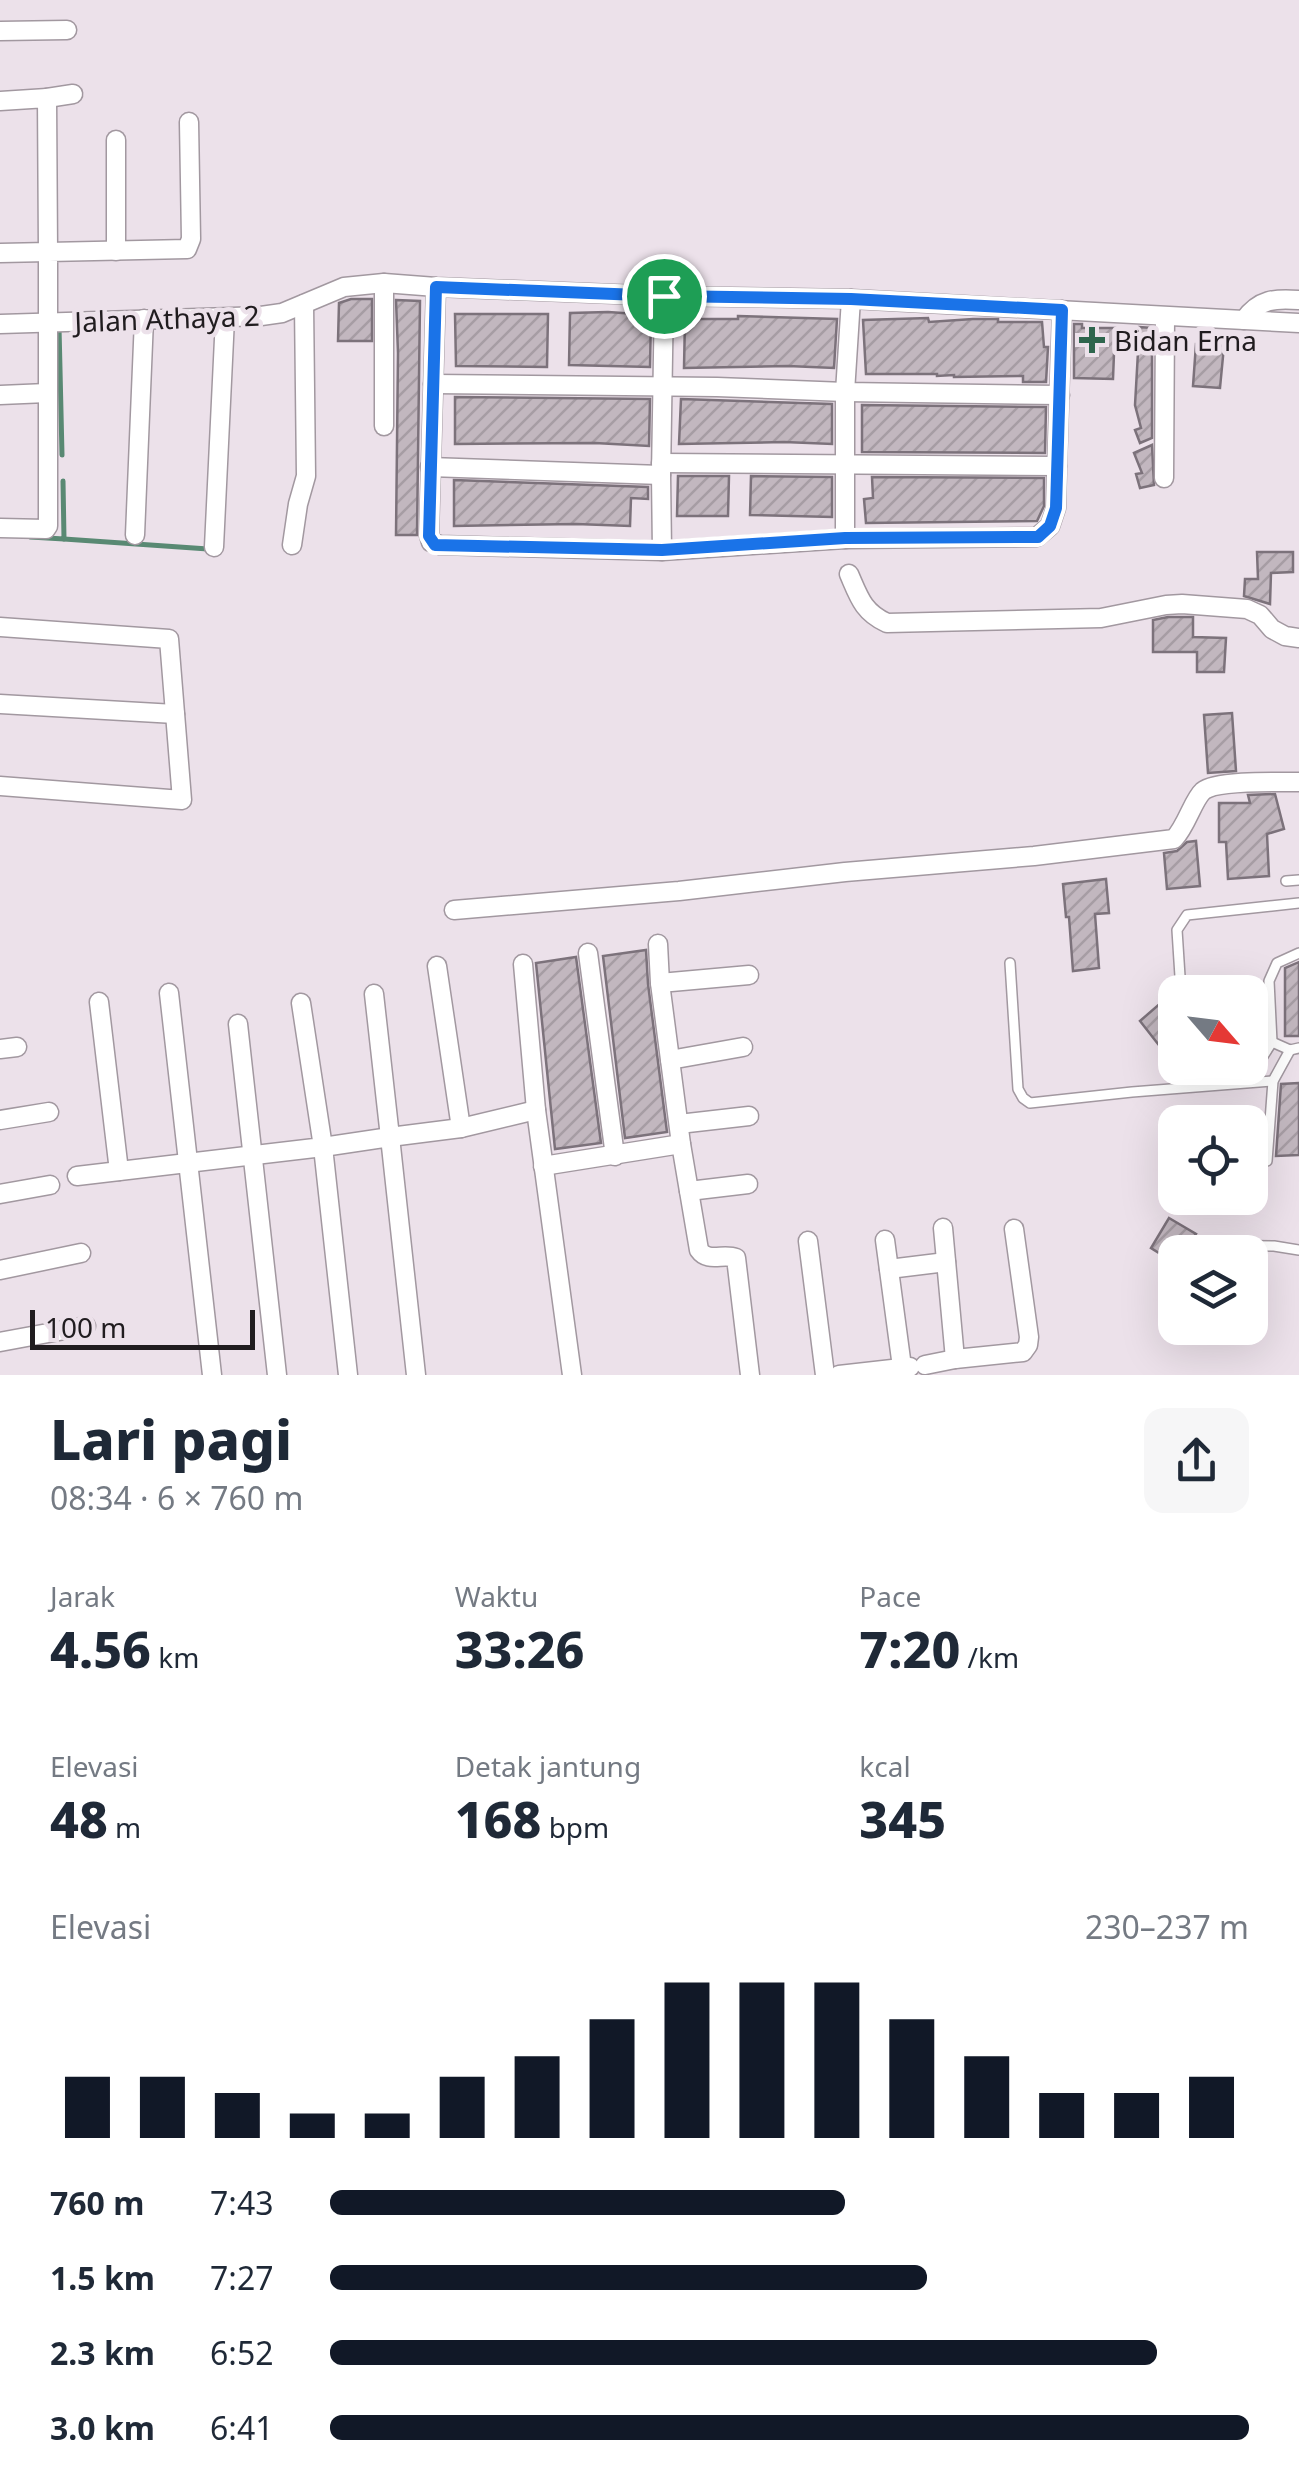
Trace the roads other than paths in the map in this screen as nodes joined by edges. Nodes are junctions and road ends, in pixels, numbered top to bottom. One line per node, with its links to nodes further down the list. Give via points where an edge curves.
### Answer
1 (0, 30): 2 (street)
2 (67, 30)
3 (73, 94): 4 (street)
4 (47, 98): 5 (street); 9 (street)
5 (0, 100)
6 (189, 122): 8 (street, via 190,245)
7 (116, 140): 8 (street)
8 (116, 251): 9 (street)
9 (48, 252): 10 (street); 22 (street)
10 (0, 254)
11 (384, 282): 12 (street, Jalan Athaya 2); 16 (street, Jalan Athaya 2, via 344,286); 31 (street)
12 (436, 287): 13 (street, Jalan Athaya 2); 25 (street)
13 (664, 296): 14 (street, Jalan Athaya 2); 26 (street)
14 (851, 299): 17 (street, Jalan Athaya 2); 27 (street)
15 (1299, 300): 21 (street, via 1263,302)
16 (304, 304): 19 (street, Jalan Athaya 2, via 282,313); 40 (street, via 306,476)
17 (1062, 310): 18 (street, Jalan Athaya 2); 30 (street)
18 (1165, 317): 21 (street, Jalan Athaya 2); 36 (street)
19 (225, 318): 20 (street, Jalan Athaya 2); 41 (street)
20 (144, 319): 22 (street, Jalan Athaya 2); 38 (street)
21 (1244, 320): 23 (street, Jalan Athaya 2)
22 (48, 322): 24 (street, Jalan Athaya 2); 28 (street)
23 (1299, 323)
24 (0, 324)
25 (432, 384): 26 (street); 34 (street)
26 (663, 387): 27 (street); 35 (street)
27 (845, 392): 30 (street); 32 (street)
28 (47, 394): 29 (street); 37 (street, via 48,526)
29 (0, 395)
30 (1060, 395): 33 (street)
31 (384, 426)
32 (846, 465): 33 (street); 35 (street); 39 (street)
33 (1058, 466): 39 (street, via 1056,508 1038,537)
34 (430, 467): 35 (street); 42 (street, via 429,536 435,545)
35 (661, 469): 42 (street)
36 (1164, 478)
37 (0, 528)
38 (134, 534)
39 (845, 538): 42 (street)
40 (292, 545)
41 (214, 546)
42 (662, 550)
43 (849, 574): 45 (street, via 861,602 887,623 1102,618 1182,604 1246,609 1272,629)
44 (0, 627): 47 (street, via 169,639)
45 (1299, 638)
46 (0, 704): 47 (street)
47 (175, 714): 49 (street, via 182,800)
48 (1299, 782): 53 (street, via 1204,790 1174,840)
49 (0, 786)
50 (1299, 880): 51 (lane)
51 (1286, 881)
52 (1299, 903): 60 (lane, via 1187,915 1177,930)
53 (454, 910)
54 (658, 944): 62 (street)
55 (1299, 953): 68 (lane, via 1277,963 1269,981)
56 (588, 954): 84 (street)
57 (523, 964): 74 (street)
58 (1010, 964): 73 (lane, via 1018,1089 1030,1103)
59 (436, 966): 79 (street)
60 (1180, 975)
61 (750, 976): 62 (street)
62 (660, 984): 72 (street)
63 (170, 993): 86 (street)
64 (374, 994): 80 (street)
65 (99, 1002): 88 (street)
66 (301, 1003): 83 (street)
67 (238, 1024): 85 (street)
68 (1272, 1042): 70 (lane); 71 (lane)
69 (743, 1047): 72 (street)
70 (1268, 1048)
71 (1295, 1049): 73 (lane)
72 (670, 1060): 78 (street)
73 (1273, 1081): 81 (lane)
74 (536, 1110): 79 (street); 87 (street)
75 (49, 1112): 77 (street)
76 (749, 1116): 78 (street)
77 (0, 1120)
78 (680, 1124): 82 (street)
79 (462, 1128): 80 (street)
80 (390, 1136): 83 (street); 112 (street)
81 (1268, 1138)
82 (681, 1144): 84 (street); 92 (street)
83 (323, 1148): 85 (street); 111 (street)
84 (615, 1156): 87 (street)
85 (252, 1157): 86 (street); 110 (street)
86 (187, 1162): 88 (street); 109 (street)
87 (543, 1166): 113 (street)
88 (119, 1171): 89 (street)
89 (77, 1176)
90 (748, 1184): 92 (street)
91 (50, 1185): 93 (street)
92 (688, 1192): 114 (street, via 698,1250 736,1258)
93 (0, 1194)
94 (943, 1228): 101 (street)
95 (1014, 1229): 106 (street, via 1028,1344 1022,1352)
96 (885, 1240): 102 (street)
97 (808, 1241): 115 (street)
98 (1268, 1246): 99 (lane)
99 (1299, 1250)
100 (81, 1253): 103 (street)
101 (946, 1262): 102 (street); 106 (street)
102 (889, 1269): 107 (street)
103 (0, 1270)
104 (86, 1326): 105 (street)
105 (0, 1342)
106 (955, 1359): 108 (street)
107 (902, 1368): 108 (street); 116 (street)
108 (926, 1370)
109 (212, 1375)
110 (278, 1375)
111 (348, 1375)
112 (416, 1375)
113 (572, 1375)
114 (750, 1375)
115 (825, 1375)
116 (839, 1375)

